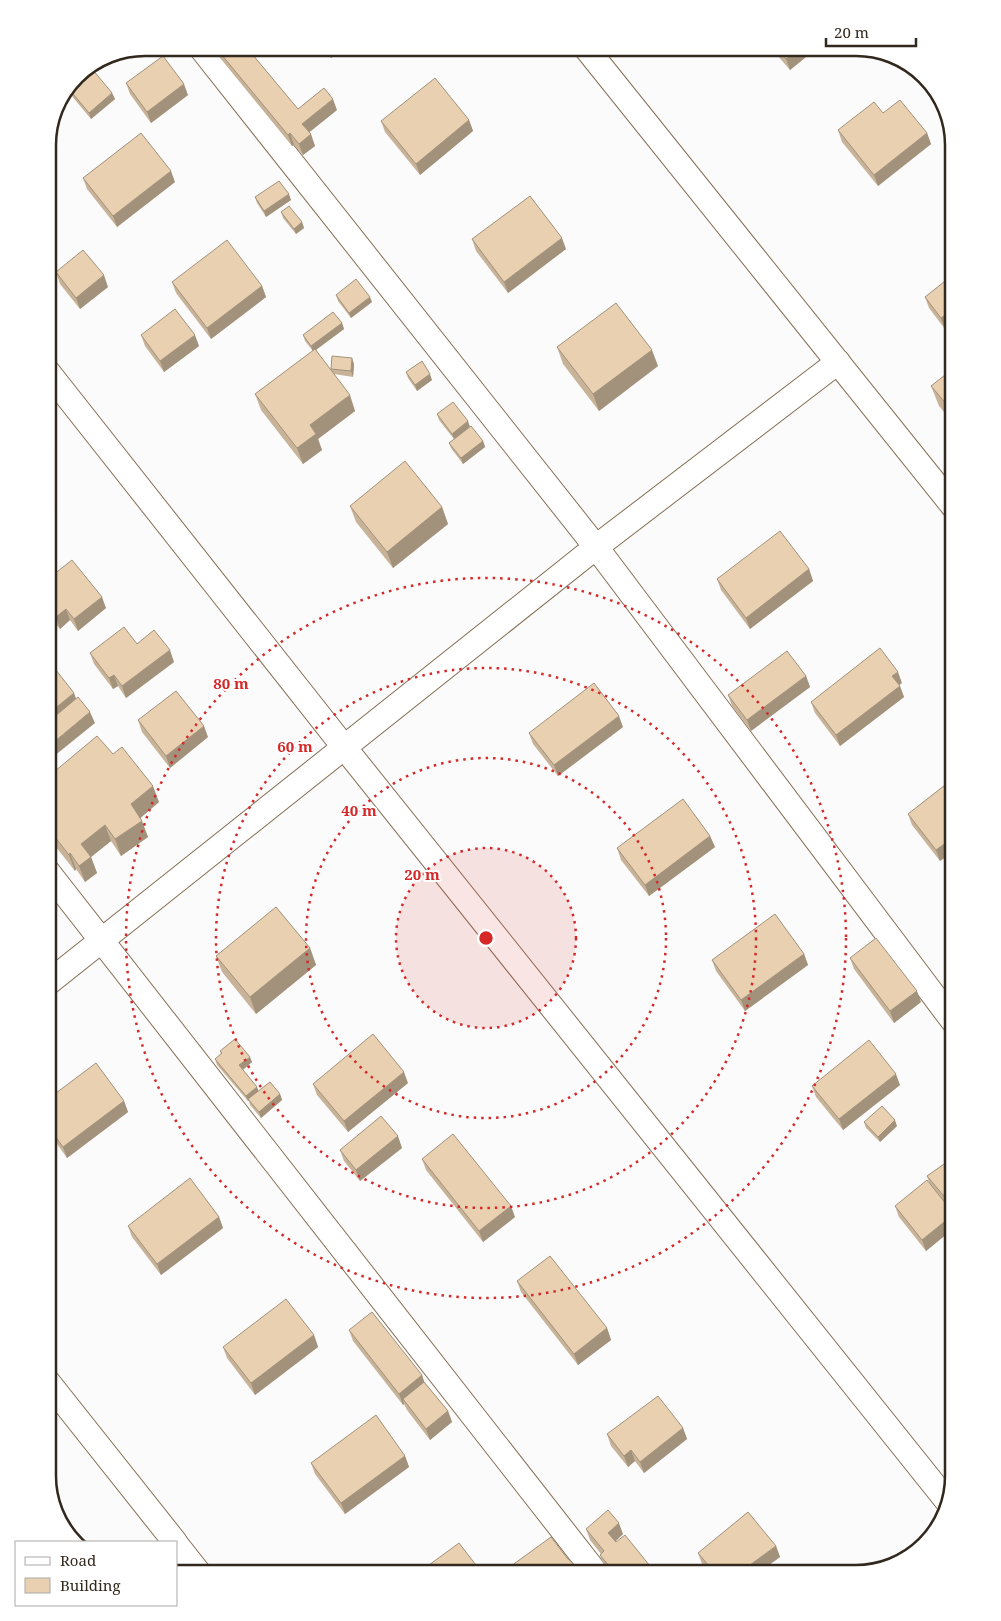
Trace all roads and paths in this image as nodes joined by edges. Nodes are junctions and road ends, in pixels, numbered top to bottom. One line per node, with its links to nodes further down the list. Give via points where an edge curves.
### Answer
1 (207, 56): 6 (street)
2 (592, 56): 3 (street)
3 (838, 362): 5 (street); 6 (street)
4 (56, 382): 7 (street)
5 (945, 495)
6 (596, 547): 7 (street); 11 (street)
7 (344, 747): 9 (street); 13 (street)
8 (56, 883): 9 (street)
9 (100, 941): 10 (street); 17 (street)
10 (56, 976)
11 (945, 1009)
12 (56, 1392): 14 (street)
13 (943, 1495)
14 (173, 1541)
15 (178, 1547): 16 (street)
16 (193, 1565)
17 (590, 1565)

